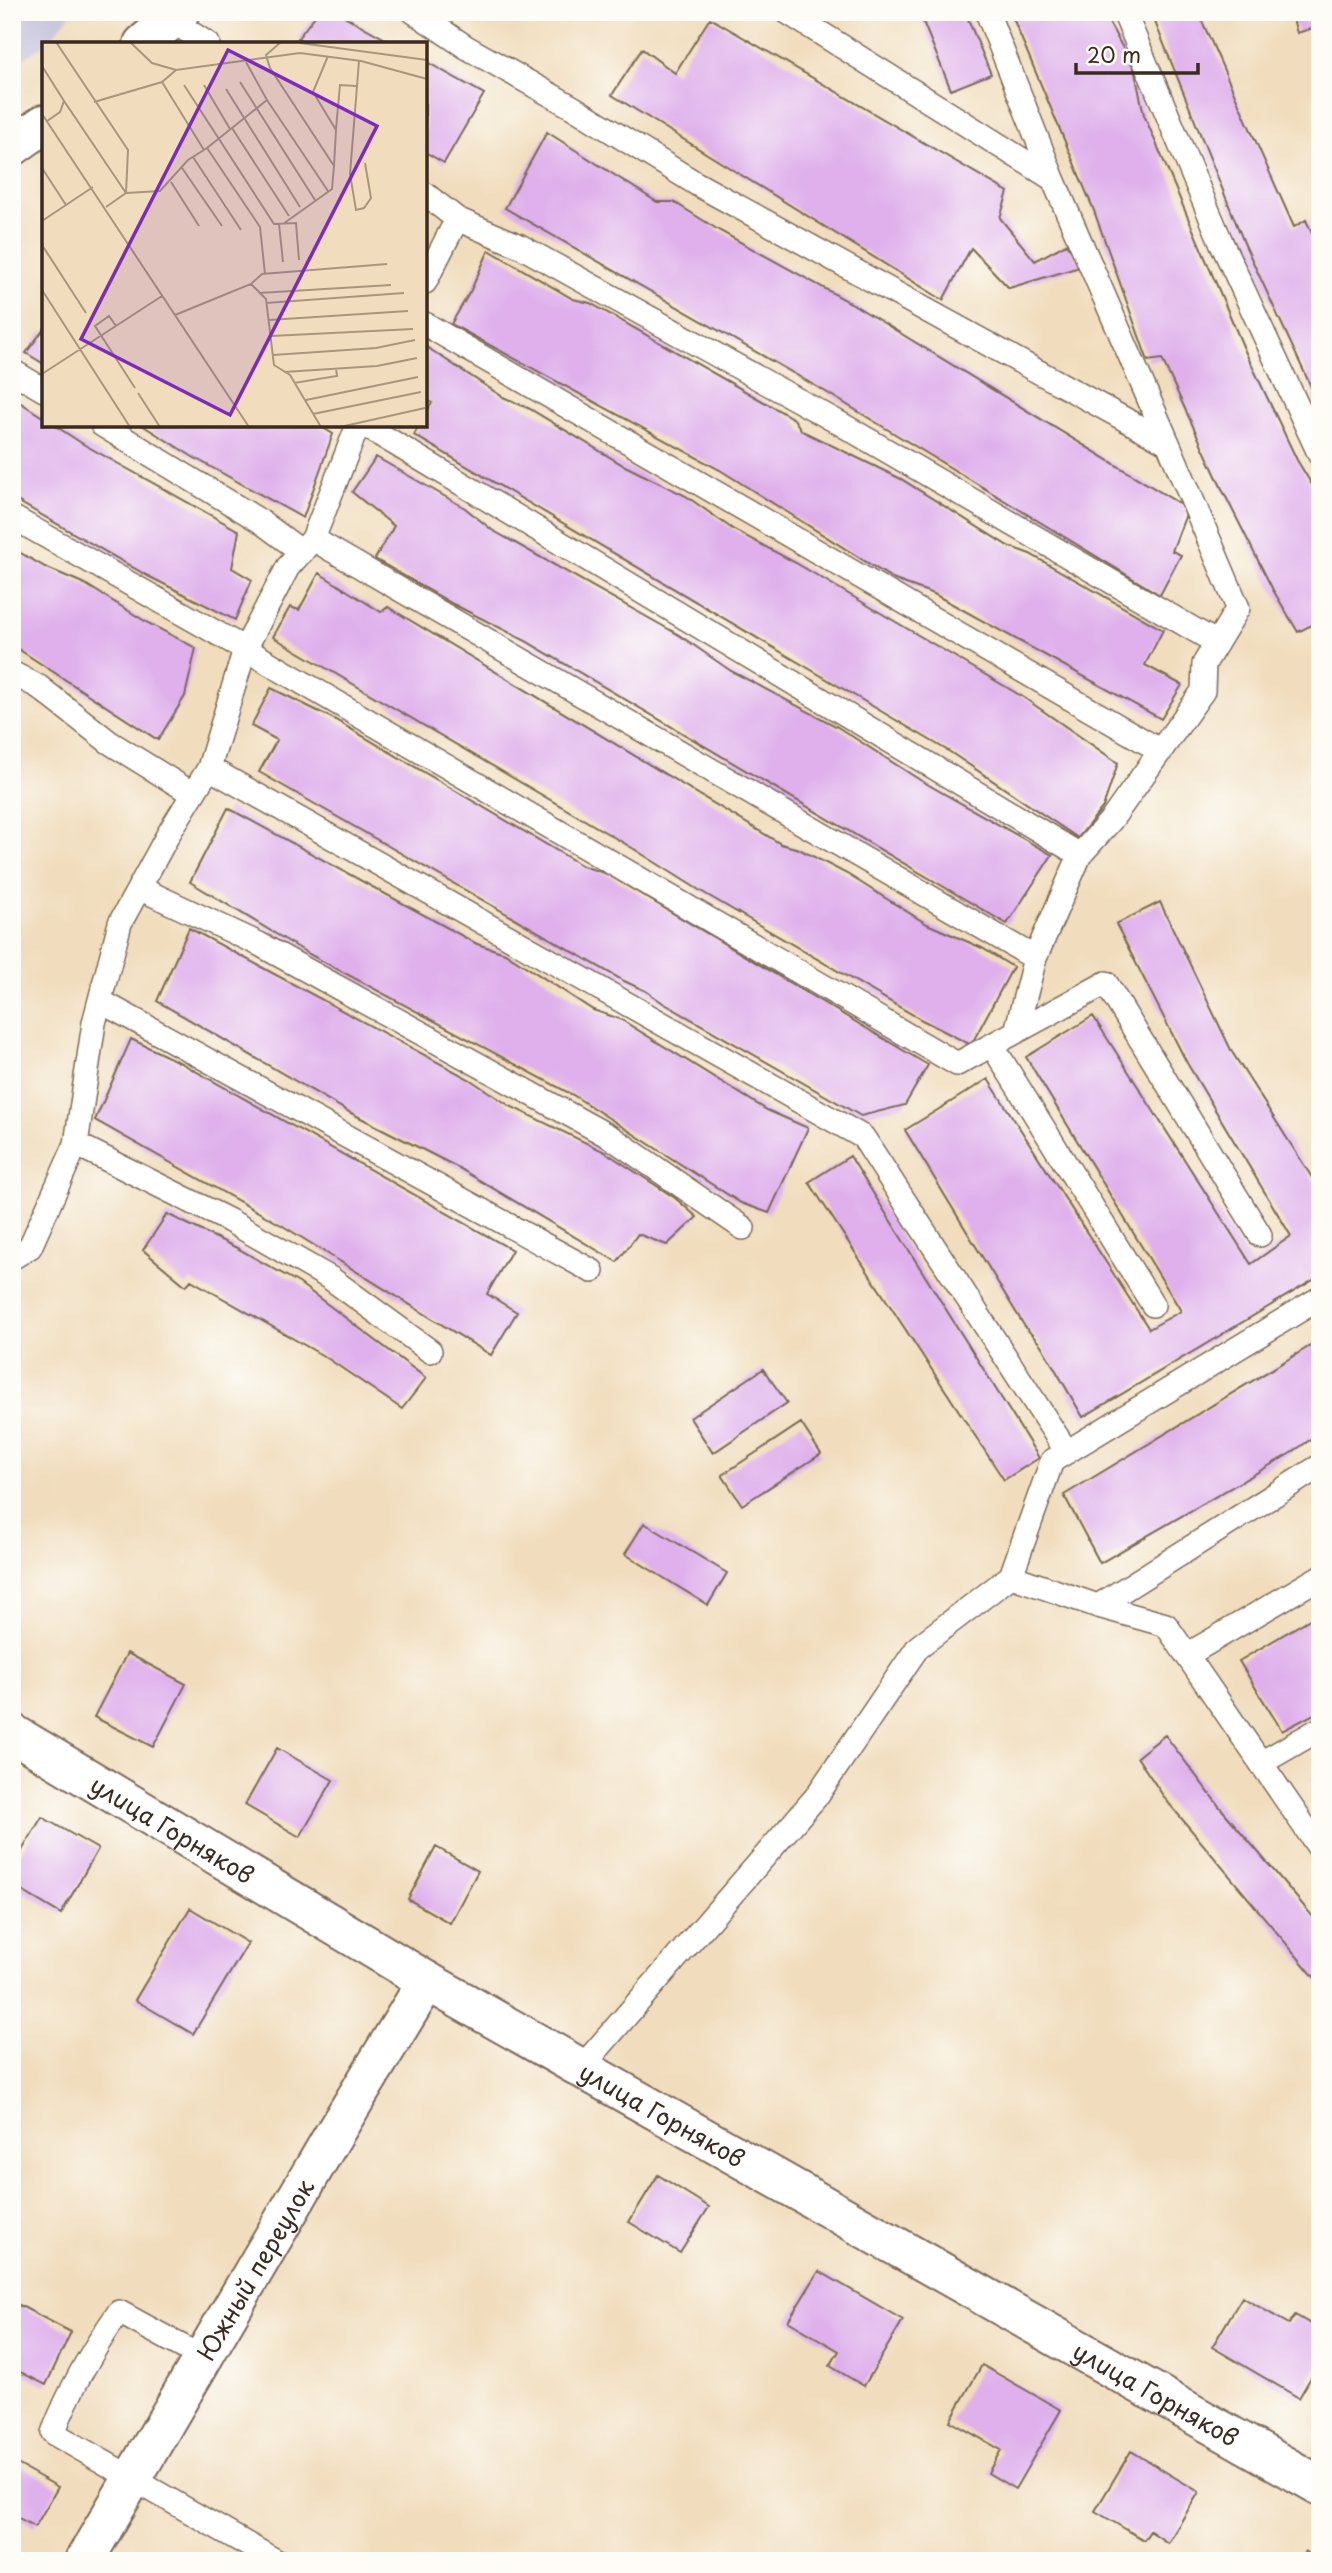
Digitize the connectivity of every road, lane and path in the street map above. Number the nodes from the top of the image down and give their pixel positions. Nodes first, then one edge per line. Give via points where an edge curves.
1 (414, 12) edge
2 (787, 12) edge
3 (986, 12) edge
4 (1124, 12) edge
5 (165, 26) edge
6 (203, 42) edge
7 (42, 125) edge
8 (12, 147) edge
9 (1053, 179) junction
10 (427, 196) edge
11 (457, 219) junction
12 (427, 278) edge
13 (427, 325) edge
14 (12, 371) edge
15 (42, 389) edge
16 (105, 427) edge
17 (357, 427) edge
18 (367, 427) edge
19 (1168, 443) junction
20 (1320, 455) edge
21 (12, 517) edge
22 (307, 546) junction
23 (1217, 643) junction
24 (246, 649) junction
25 (12, 673) edge
26 (1161, 751) junction
27 (209, 768) junction
28 (193, 794) junction
29 (1080, 855) junction
30 (139, 888) junction
31 (1035, 958) junction
32 (100, 1001) junction
33 (1016, 1032) junction
34 (992, 1045) junction
35 (76, 1144) junction
36 (743, 1228) dead end
37 (1260, 1235) dead end
38 (12, 1258) edge
39 (592, 1271) dead end
40 (1320, 1298) edge
41 (1153, 1305) dead end
42 (430, 1351) dead end
43 (1067, 1452) junction
44 (1320, 1466) edge
45 (1011, 1576) junction
46 (1320, 1577) edge
47 (1097, 1606) junction
48 (1187, 1655) junction
49 (1320, 1729) edge
50 (12, 1733) edge
51 (1261, 1763) junction
52 (1320, 1850) edge
53 (427, 1981) junction
54 (581, 2068) junction
55 (203, 2358) junction
56 (132, 2479) junction
57 (1320, 2486) edge
58 (84, 2561) edge
59 (276, 2561) edge

1 - 19 lane via 697,184
2 - 9 lane
3 - 9 lane
4 - 20 lane via 1222,244
5 - 6 lane
7 - 8 street
9 - 19 lane
10 - 11 lane
11 - 12 lane
11 - 23 lane via 520,246 830,418
13 - 26 lane
14 - 15 lane
16 - 22 lane
17 - 22 lane
18 - 29 lane
19 - 23 lane via 1238,608
21 - 24 lane
22 - 24 lane via 288,567
22 - 31 lane
23 - 26 lane via 1204,664 1203,691
24 - 27 lane
24 - 34 lane via 957,1064
25 - 28 lane
26 - 29 lane
27 - 28 lane
27 - 43 lane via 863,1137
28 - 30 lane
29 - 31 lane
30 - 32 lane via 120,923
30 - 36 lane via 259,944 612,1138
31 - 33 lane
32 - 35 lane
32 - 39 lane
33 - 34 lane
33 - 37 lane via 1106,983
34 - 41 lane
35 - 38 lane via 30,1247
35 - 42 lane via 230,1221 330,1278
40 - 43 lane
43 - 45 lane via 1052,1461
44 - 47 lane
45 - 47 lane
45 - 54 lane via 918,1647 816,1797
46 - 48 lane
47 - 48 lane via 1166,1625
48 - 51 lane
49 - 51 lane
50 - 53 street, улица Горняков
51 - 52 lane
53 - 54 street, улица Горняков
53 - 55 street, Южный переулок
54 - 57 street, улица Горняков
55 - 56 street, Южный переулок
55 - 56 lane via 120,2312 97,2342 53,2432
56 - 58 street, Южный переулок
56 - 59 lane

